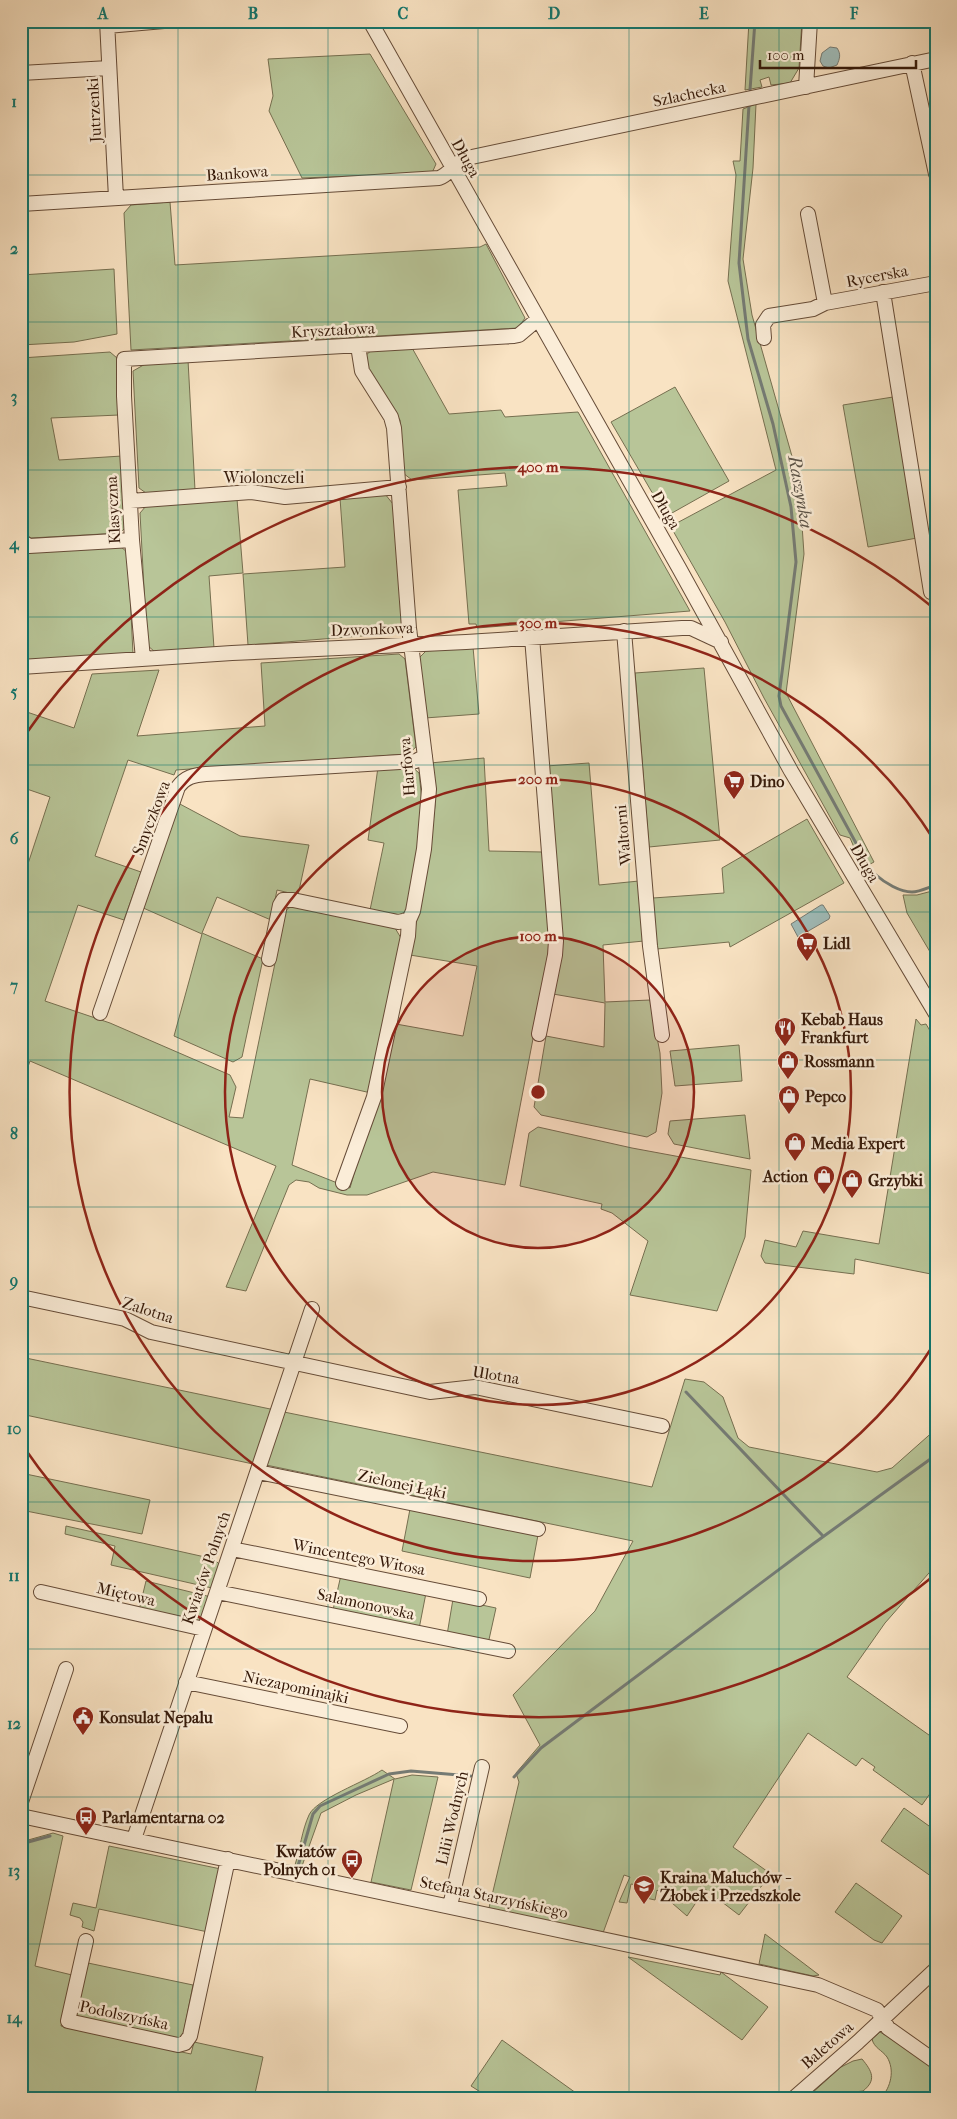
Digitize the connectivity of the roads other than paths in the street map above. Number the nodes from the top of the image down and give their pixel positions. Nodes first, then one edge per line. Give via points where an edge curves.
1 (164, 21) edge
2 (370, 21) edge
3 (810, 21) edge
4 (107, 24) edge
5 (936, 59) edge
6 (912, 64) junction
7 (109, 68) junction
8 (21, 73) edge
9 (806, 87) junction
10 (452, 168) junction
11 (936, 174) edge
12 (116, 198) junction
13 (21, 204) edge
14 (808, 214) dead end
15 (936, 283) edge
16 (883, 292) junction
17 (825, 303) junction
18 (538, 319) junction
19 (764, 338) dead end
20 (358, 346) junction
21 (124, 359) joint
22 (399, 487) junction
23 (130, 501) junction
24 (132, 540) junction
25 (21, 541) edge
26 (931, 592) dead end
27 (624, 631) junction
28 (532, 637) junction
29 (721, 642) junction
30 (411, 644) junction
31 (142, 659) junction
32 (22, 668) edge
33 (425, 756) junction
34 (409, 920) junction
35 (269, 959) dead end
36 (100, 1013) dead end
37 (936, 1014) edge
38 (539, 1034) dead end
39 (662, 1035) dead end
40 (343, 1183) dead end
41 (21, 1297) edge
42 (312, 1309) dead end
43 (294, 1364) junction
44 (662, 1426) dead end
45 (258, 1472) junction
46 (538, 1529) dead end
47 (232, 1548) junction
48 (41, 1592) dead end
49 (217, 1592) junction
50 (479, 1599) dead end
51 (204, 1629) junction
52 (508, 1651) dead end
53 (66, 1669) dead end
54 (186, 1682) junction
55 (400, 1726) dead end
56 (482, 1767) dead end
57 (21, 1802) edge
58 (21, 1816) edge
59 (134, 1839) junction
60 (228, 1859) junction
61 (450, 1906) junction
62 (86, 1941) dead end
63 (936, 1969) edge
64 (882, 2018) junction
65 (936, 2062) edge
66 (794, 2098) edge

1 - 4 street
2 - 10 street, Długa
3 - 9 street
4 - 7 street, Jutrzenki
5 - 6 street, Szlachecka
6 - 9 street, Szlachecka
6 - 11 street
7 - 8 street
7 - 12 street, Jutrzenki
9 - 10 street, Szlachecka via 473,157 459,161
10 - 12 street, Bankowa via 439,178
10 - 18 street, Długa
12 - 13 street, Bankowa
14 - 17 street
15 - 16 street, Rycerska
16 - 17 street, Rycerska
16 - 26 street
17 - 19 street, Rycerska via 812,309 769,316 763,325
18 - 20 street, Kryształowa via 514,336
18 - 29 street, Długa
20 - 21 street, Kryształowa
20 - 22 street, Harfowa via 365,378 393,421
21 - 23 street, Klasyczna
22 - 23 street, Wiolonczeli via 285,496 251,492
22 - 30 street, Harfowa
23 - 24 street, Klasyczna
24 - 25 street via 29,546
24 - 31 street, Klasyczna
27 - 28 street, Dzwonkowa
27 - 29 street, Dzwonkowa via 691,628
27 - 39 street, Waltorni via 650,946
28 - 30 street, Dzwonkowa
28 - 38 street via 556,940
29 - 37 street, Długa via 791,771
30 - 31 street, Dzwonkowa
30 - 33 street, Harfowa
31 - 32 street, Dzwonkowa
33 - 34 street, Harfowa via 428,820
33 - 36 street, Smyczkowa via 416,761 206,774 184,780 178,787
34 - 35 street via 398,922 283,900
34 - 40 street, Harfowa via 374,1097
41 - 43 street, Zalotna via 125,1319 151,1332
42 - 43 street, Kwiatów Polnych
43 - 44 street, Ulotna via 430,1392 475,1387
43 - 45 street, Kwiatów Polnych
45 - 46 street, Zielonej Łąki
45 - 47 street, Kwiatów Polnych
47 - 49 street, Kwiatów Polnych
47 - 50 street, Wincentego Witosa
48 - 51 street, Miętowa
49 - 51 street, Kwiatów Polnych
49 - 52 street, Salamonowska
51 - 54 street, Kwiatów Polnych
53 - 57 street
54 - 55 street, Niezapominajki
54 - 59 street, Kwiatów Polnych
56 - 61 street, Lilii Wodnych
58 - 59 street, Stefana Starzyńskiego
59 - 60 street, Stefana Starzyńskiego
60 - 61 street, Stefana Starzyńskiego
60 - 62 street, Podolszyńska via 190,2036 185,2043 178,2045 68,2021
61 - 64 street, Stefana Starzyńskiego via 818,1985 870,2006
63 - 64 street, Baletowa
64 - 65 street, Stefana Starzyńskiego via 888,2028
64 - 66 street, Baletowa

